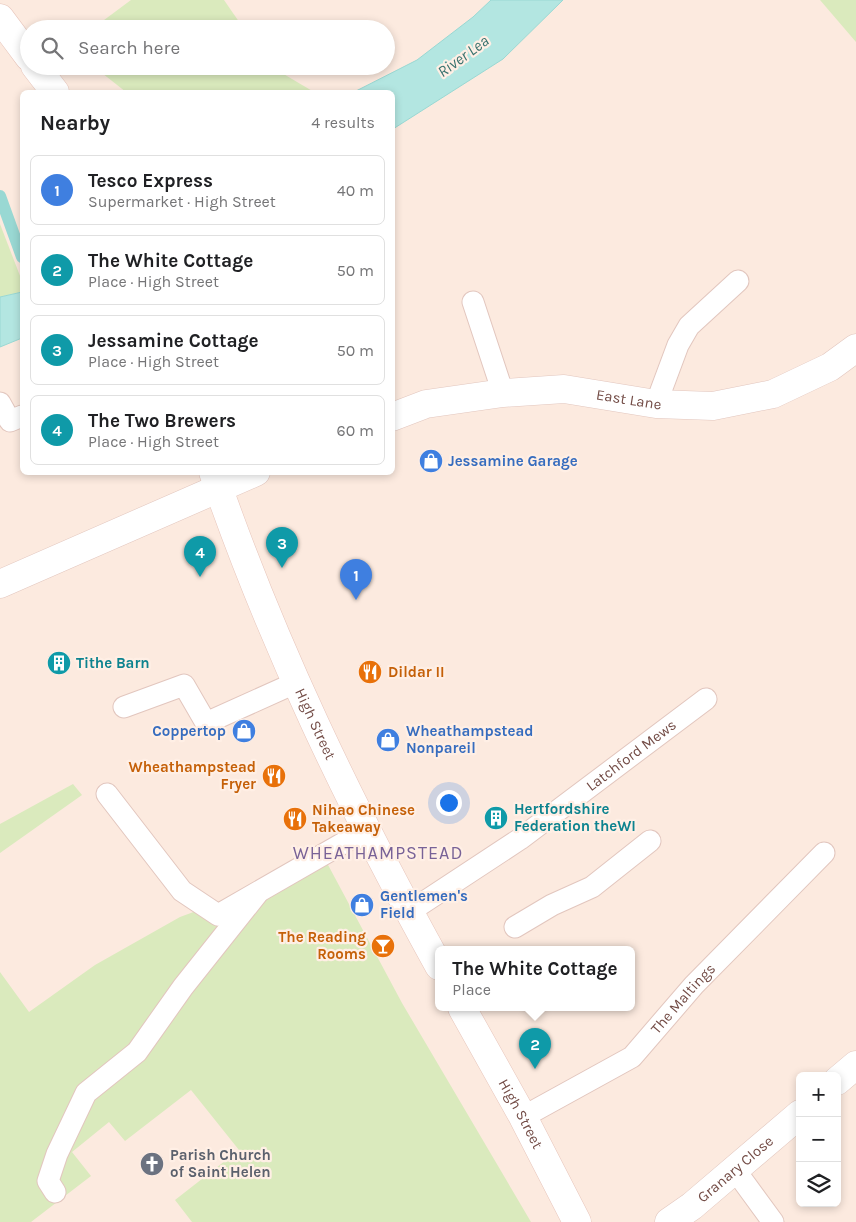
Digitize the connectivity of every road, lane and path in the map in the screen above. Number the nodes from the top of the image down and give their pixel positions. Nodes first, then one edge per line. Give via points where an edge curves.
1 (42, 75) edge
2 (53, 90) edge
3 (738, 281) dead end
4 (473, 302) dead end
5 (856, 348) edge
6 (503, 393) junction
7 (0, 403) edge
8 (656, 404) junction
9 (395, 416) edge
10 (20, 417) edge
11 (243, 475) edge
12 (216, 481) edge
13 (0, 584) edge
14 (295, 683) junction
15 (706, 699) dead end
16 (124, 707) dead end
17 (107, 794) dead end
18 (366, 830) junction
19 (650, 841) dead end
20 (824, 853) dead end
21 (257, 894) junction
22 (409, 912) junction
23 (515, 926) dead end
24 (435, 959) edge
25 (464, 1011) edge
26 (856, 1065) edge
27 (841, 1078) edge
28 (797, 1117) edge
29 (523, 1118) junction
30 (735, 1170) junction
31 (55, 1192) dead end
32 (577, 1222) edge
33 (669, 1222) edge
34 (773, 1222) edge

1 - 2 street
3 - 8 lane via 689,326 678,345
4 - 6 lane
5 - 8 street, East Lane via 830,367 773,394 713,406
6 - 8 street, East Lane via 564,389
6 - 9 street, East Lane via 426,404
7 - 10 lane via 10,421
11 - 12 street
12 - 13 street
12 - 14 street, High Street
14 - 16 lane via 206,724 184,685
14 - 18 street, High Street
15 - 22 lane, Latchford Mews via 520,840
17 - 21 lane via 182,891 218,915
18 - 21 lane
18 - 22 street, High Street
19 - 23 lane via 592,887
20 - 29 lane, The Maltings via 694,985 632,1057
21 - 31 lane via 183,987 137,1052 86,1093 57,1154 48,1182
22 - 24 street, High Street
25 - 29 street, High Street
26 - 27 street
28 - 30 street, Granary Close
29 - 32 street, High Street
30 - 33 street, Granary Close
30 - 34 lane

